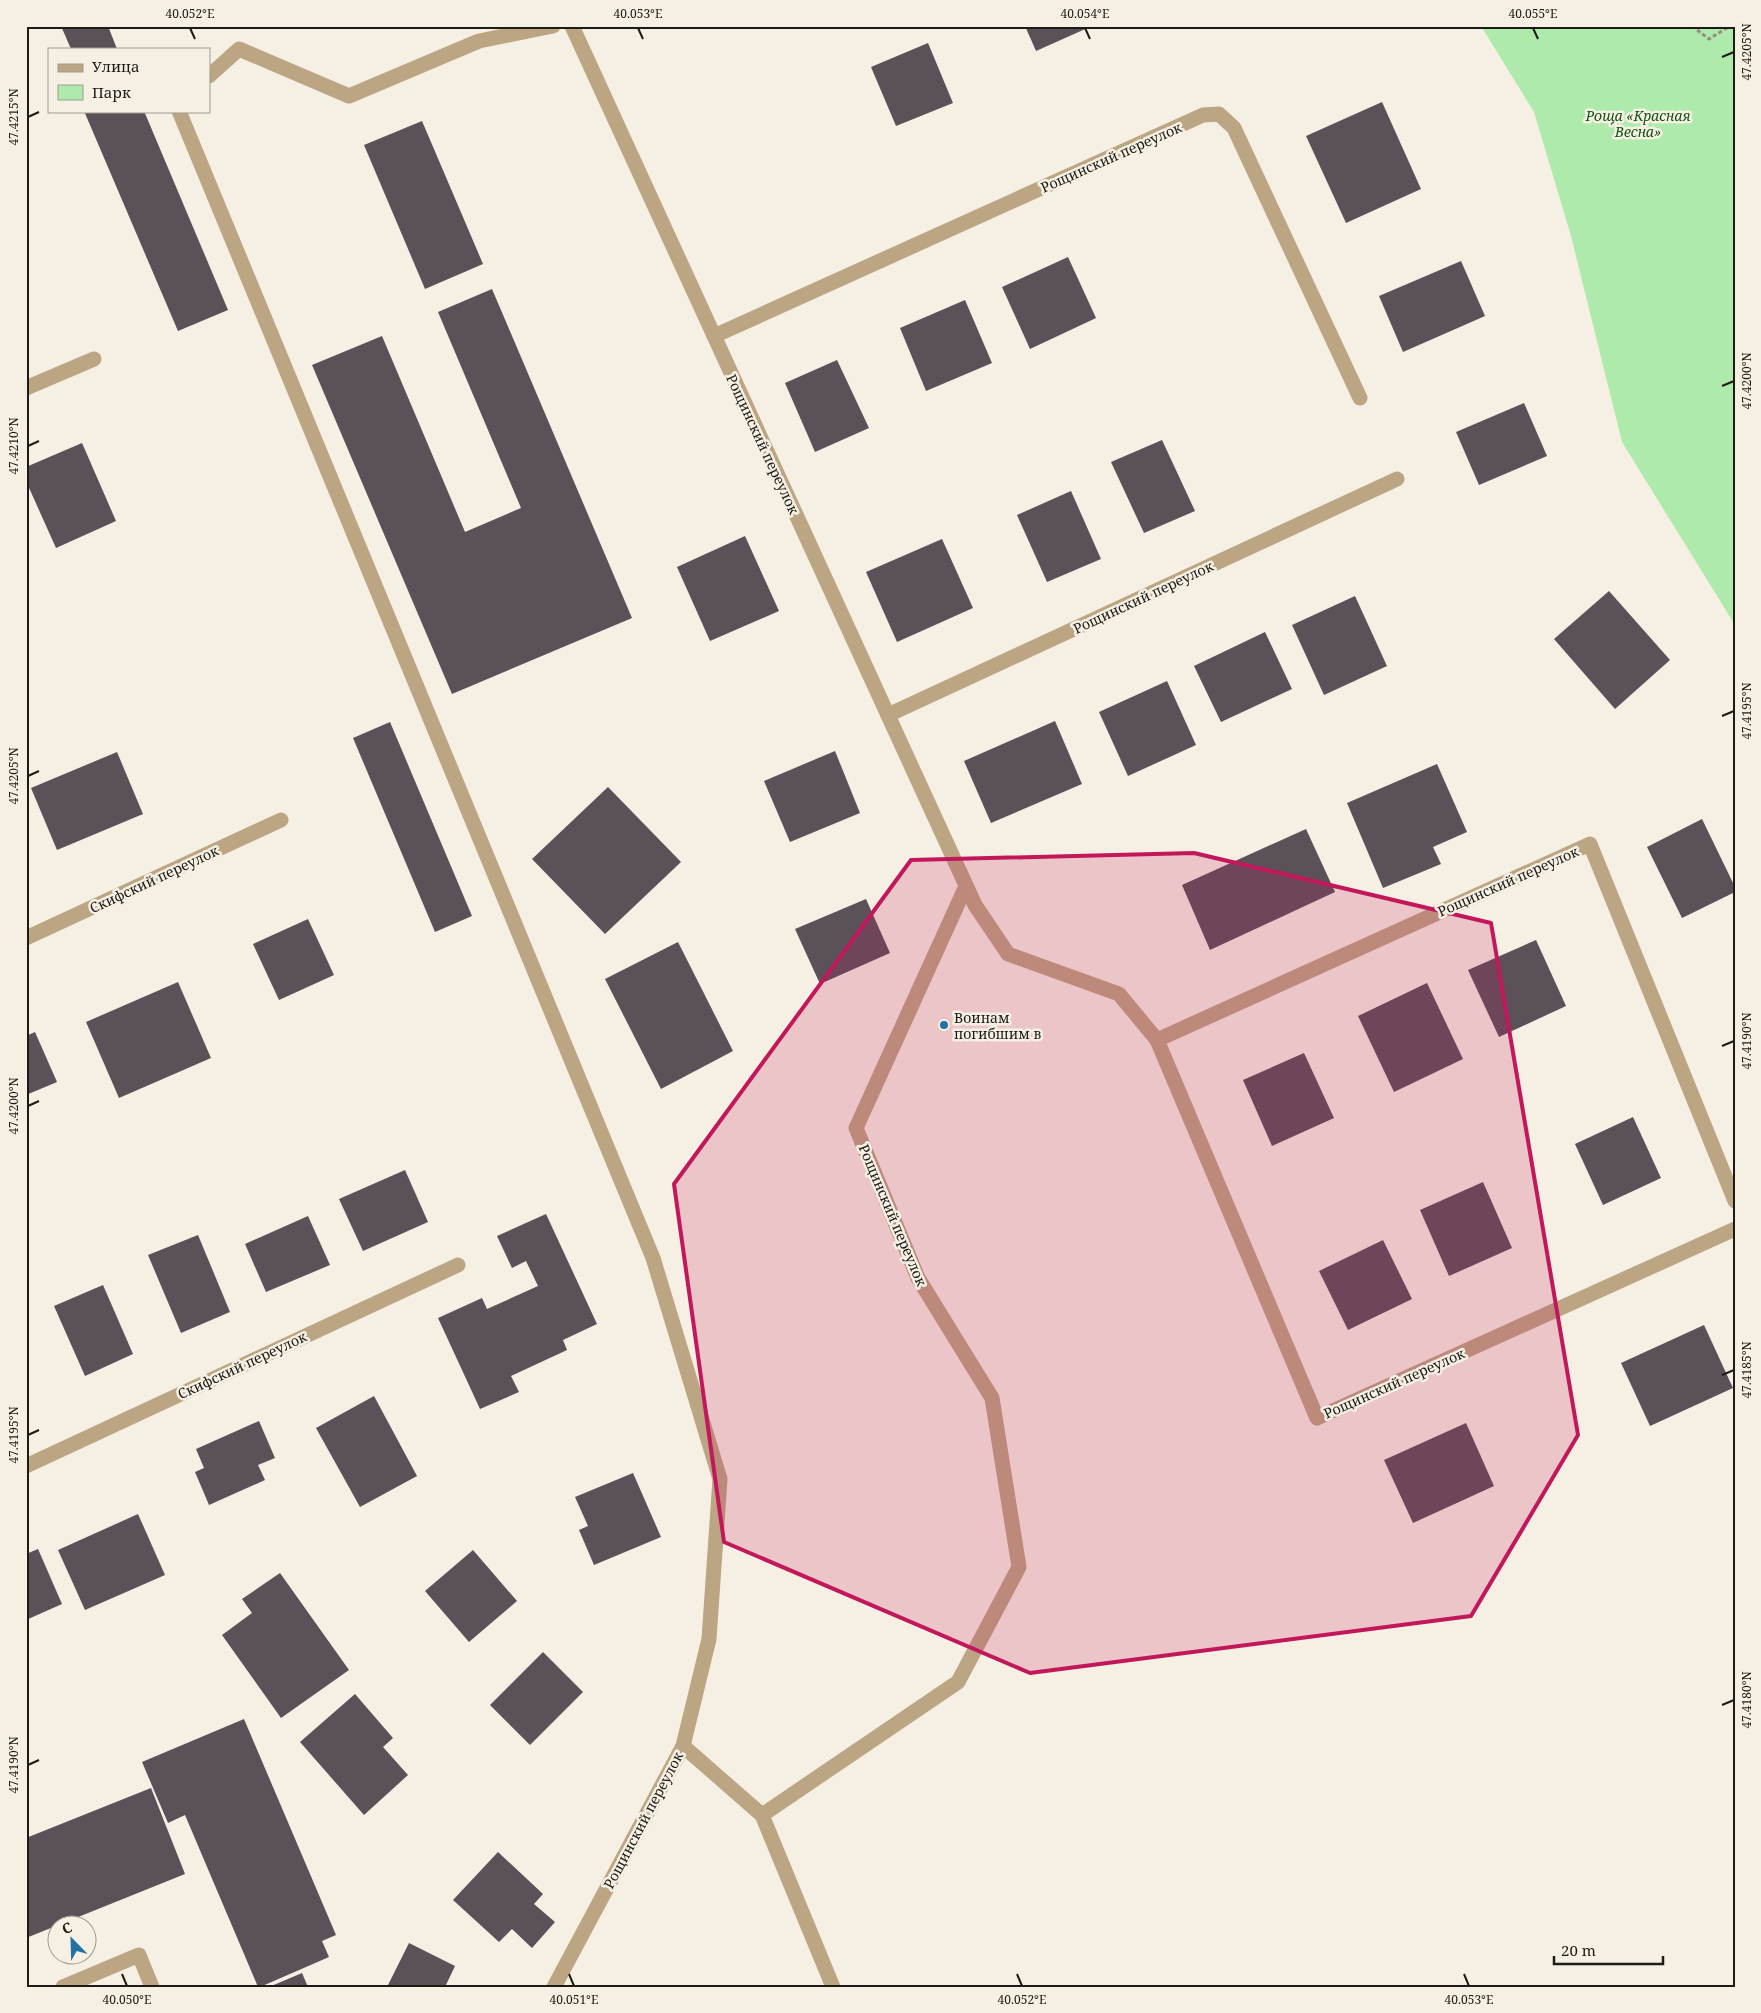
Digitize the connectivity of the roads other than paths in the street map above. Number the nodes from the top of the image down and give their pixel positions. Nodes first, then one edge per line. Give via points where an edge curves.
1 (553, 26) edge
2 (572, 26) edge
3 (210, 75) edge
4 (179, 112) edge
5 (714, 336) junction
6 (94, 359) dead end
7 (26, 388) edge
8 (1360, 398) dead end
9 (1398, 479) dead end
10 (888, 715) junction
11 (281, 820) dead end
12 (966, 886) junction
13 (26, 938) edge
14 (1157, 1040) junction
15 (1735, 1201) edge
16 (1735, 1229) edge
17 (458, 1265) dead end
18 (26, 1466) edge
19 (683, 1746) junction
20 (762, 1815) junction
21 (63, 1987) edge
22 (152, 1987) edge
23 (554, 1987) edge
24 (833, 1987) edge

1 - 3 street via 479,41 349,96 239,49
2 - 5 street, Рощинский переулок
4 - 19 street via 653,1258 720,1479 709,1639
5 - 8 street, Рощинский переулок via 1203,115 1219,114 1234,128
5 - 10 street, Рощинский переулок
6 - 7 street
9 - 10 street, Рощинский переулок
10 - 12 street, Рощинский переулок
11 - 13 street, Скифский переулок
12 - 14 street, Рощинский переулок via 1008,954 1119,994
12 - 20 street, Рощинский переулок via 856,1128 918,1278 992,1398 1019,1567 958,1682
14 - 15 street, Рощинский переулок via 1590,844
14 - 16 street, Рощинский переулок via 1318,1418
17 - 18 street, Скифский переулок
19 - 20 street, Рощинский переулок
19 - 23 street, Рощинский переулок
20 - 24 street
21 - 22 street via 139,1955

